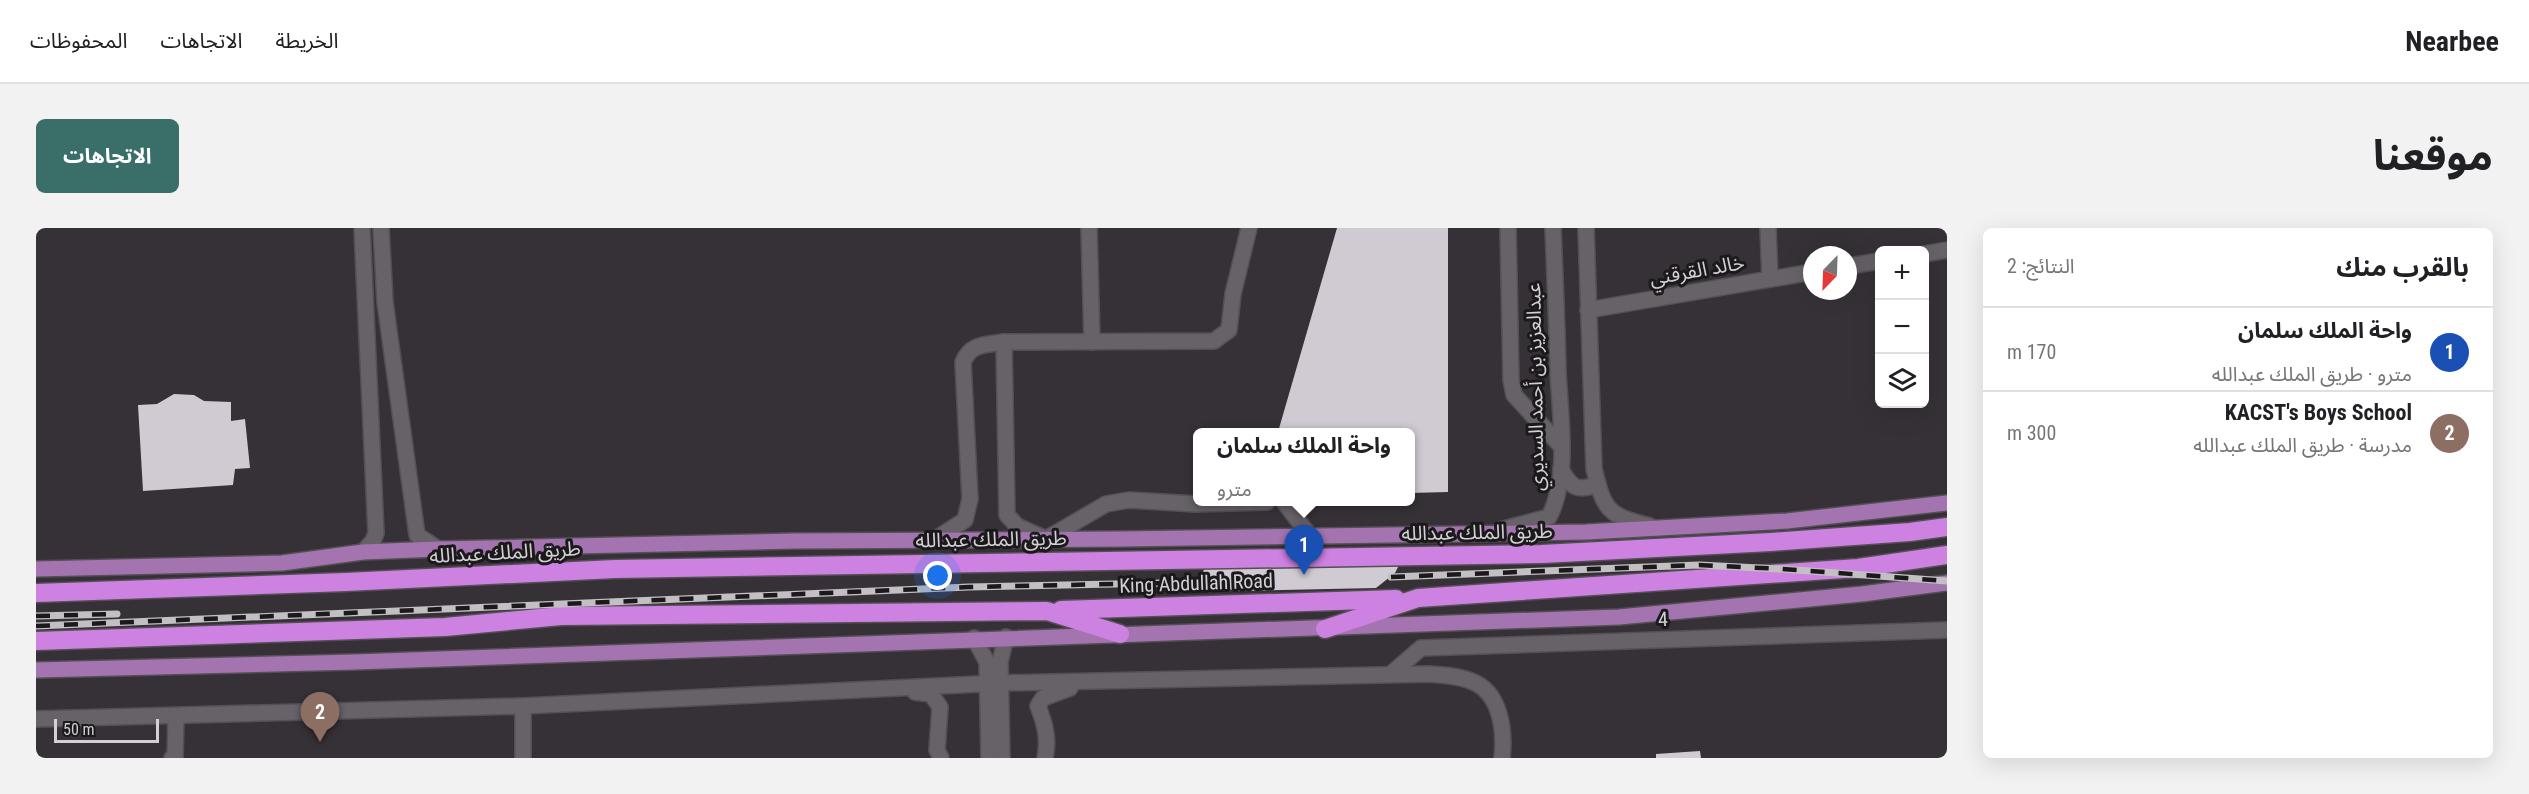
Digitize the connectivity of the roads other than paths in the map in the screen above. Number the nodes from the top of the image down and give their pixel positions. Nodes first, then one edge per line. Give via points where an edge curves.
1 (362, 228) edge
2 (381, 228) edge
3 (1089, 228) edge
4 (1249, 228) edge
5 (1508, 228) edge
6 (1553, 228) edge
7 (1586, 228) edge
8 (1768, 228) edge
9 (1947, 250) edge
10 (1929, 253) edge
11 (1875, 262) edge
12 (1857, 265) edge
13 (1803, 274) edge
14 (1770, 279) junction
15 (1588, 310) junction
16 (1004, 342) junction
17 (1092, 342) junction
18 (1561, 446) junction
19 (1561, 469) junction
20 (1598, 484) junction
21 (1947, 502) edge
22 (1193, 504) edge
23 (1288, 506) edge
24 (1947, 527) edge
25 (1659, 528) junction
26 (1489, 533) junction
27 (1310, 536) junction
28 (1046, 539) junction
29 (934, 540) junction
30 (438, 549) junction
31 (363, 552) junction
32 (1947, 555) edge
33 (36, 569) edge
34 (1947, 583) edge
35 (36, 593) edge
36 (1418, 598) junction
37 (1047, 611) junction
38 (1325, 629) junction
39 (1947, 630) edge
40 (1120, 634) junction
41 (1006, 637) junction
42 (974, 638) junction
43 (36, 641) edge
44 (36, 670) edge
45 (1391, 674) junction
46 (1094, 681) junction
47 (993, 684) junction
48 (885, 689) junction
49 (523, 706) junction
50 (176, 716) junction
51 (36, 719) edge
52 (172, 758) edge
53 (523, 758) edge
54 (940, 758) edge
55 (989, 758) edge
56 (1002, 758) edge
57 (1045, 758) edge
58 (1502, 758) edge

1 - 31 street via 376,533
2 - 30 street via 385,303 417,535
3 - 17 street
4 - 17 street via 1233,294 1229,330 1214,341
5 - 18 street via 1514,394
6 - 18 street, عبدالعزيز بن أحمد السديري
7 - 15 street
8 - 14 street
9 - 10 street
11 - 12 street
13 - 14 street, خالد القرقني
14 - 15 street, خالد القرقني
15 - 20 street via 1594,469
16 - 17 street
16 - 28 street via 1007,515 1017,526
16 - 29 street via 975,346 963,362 970,499 965,520
18 - 19 street, عبدالعزيز بن أحمد السديري
19 - 20 street via 1575,487 1584,489
19 - 26 street, عبدالعزيز بن أحمد السديري via 1557,502 1549,517
20 - 25 street via 1602,500 1614,514
21 - 25 main road via 1787,521
22 - 28 street via 1129,500 1106,504
23 - 27 street
24 - 35 highway, طريق الملك عبدالله via 1771,542 1542,554 615,569
25 - 26 main road
26 - 27 main road
27 - 28 main road
28 - 29 main road
29 - 30 main road
30 - 31 main road
31 - 33 main road via 282,563
32 - 36 highway via 1858,568
34 - 38 main road via 1619,617
36 - 37 highway, King Abdullah Road
36 - 38 highway
37 - 40 highway
37 - 43 highway via 561,616 445,627
38 - 40 main road
39 - 45 street, 4 via 1421,648
40 - 41 main road
41 - 42 main road
41 - 47 street
42 - 44 main road
42 - 47 street
45 - 46 street
45 - 58 street via 1453,676 1474,681 1490,694 1502,722
46 - 47 street
46 - 57 street via 1043,698 1038,706 1045,723
47 - 48 street
47 - 55 street
47 - 56 street
48 - 49 street
48 - 54 street via 931,694 940,707
49 - 50 street
49 - 53 street
50 - 51 street
50 - 52 street

